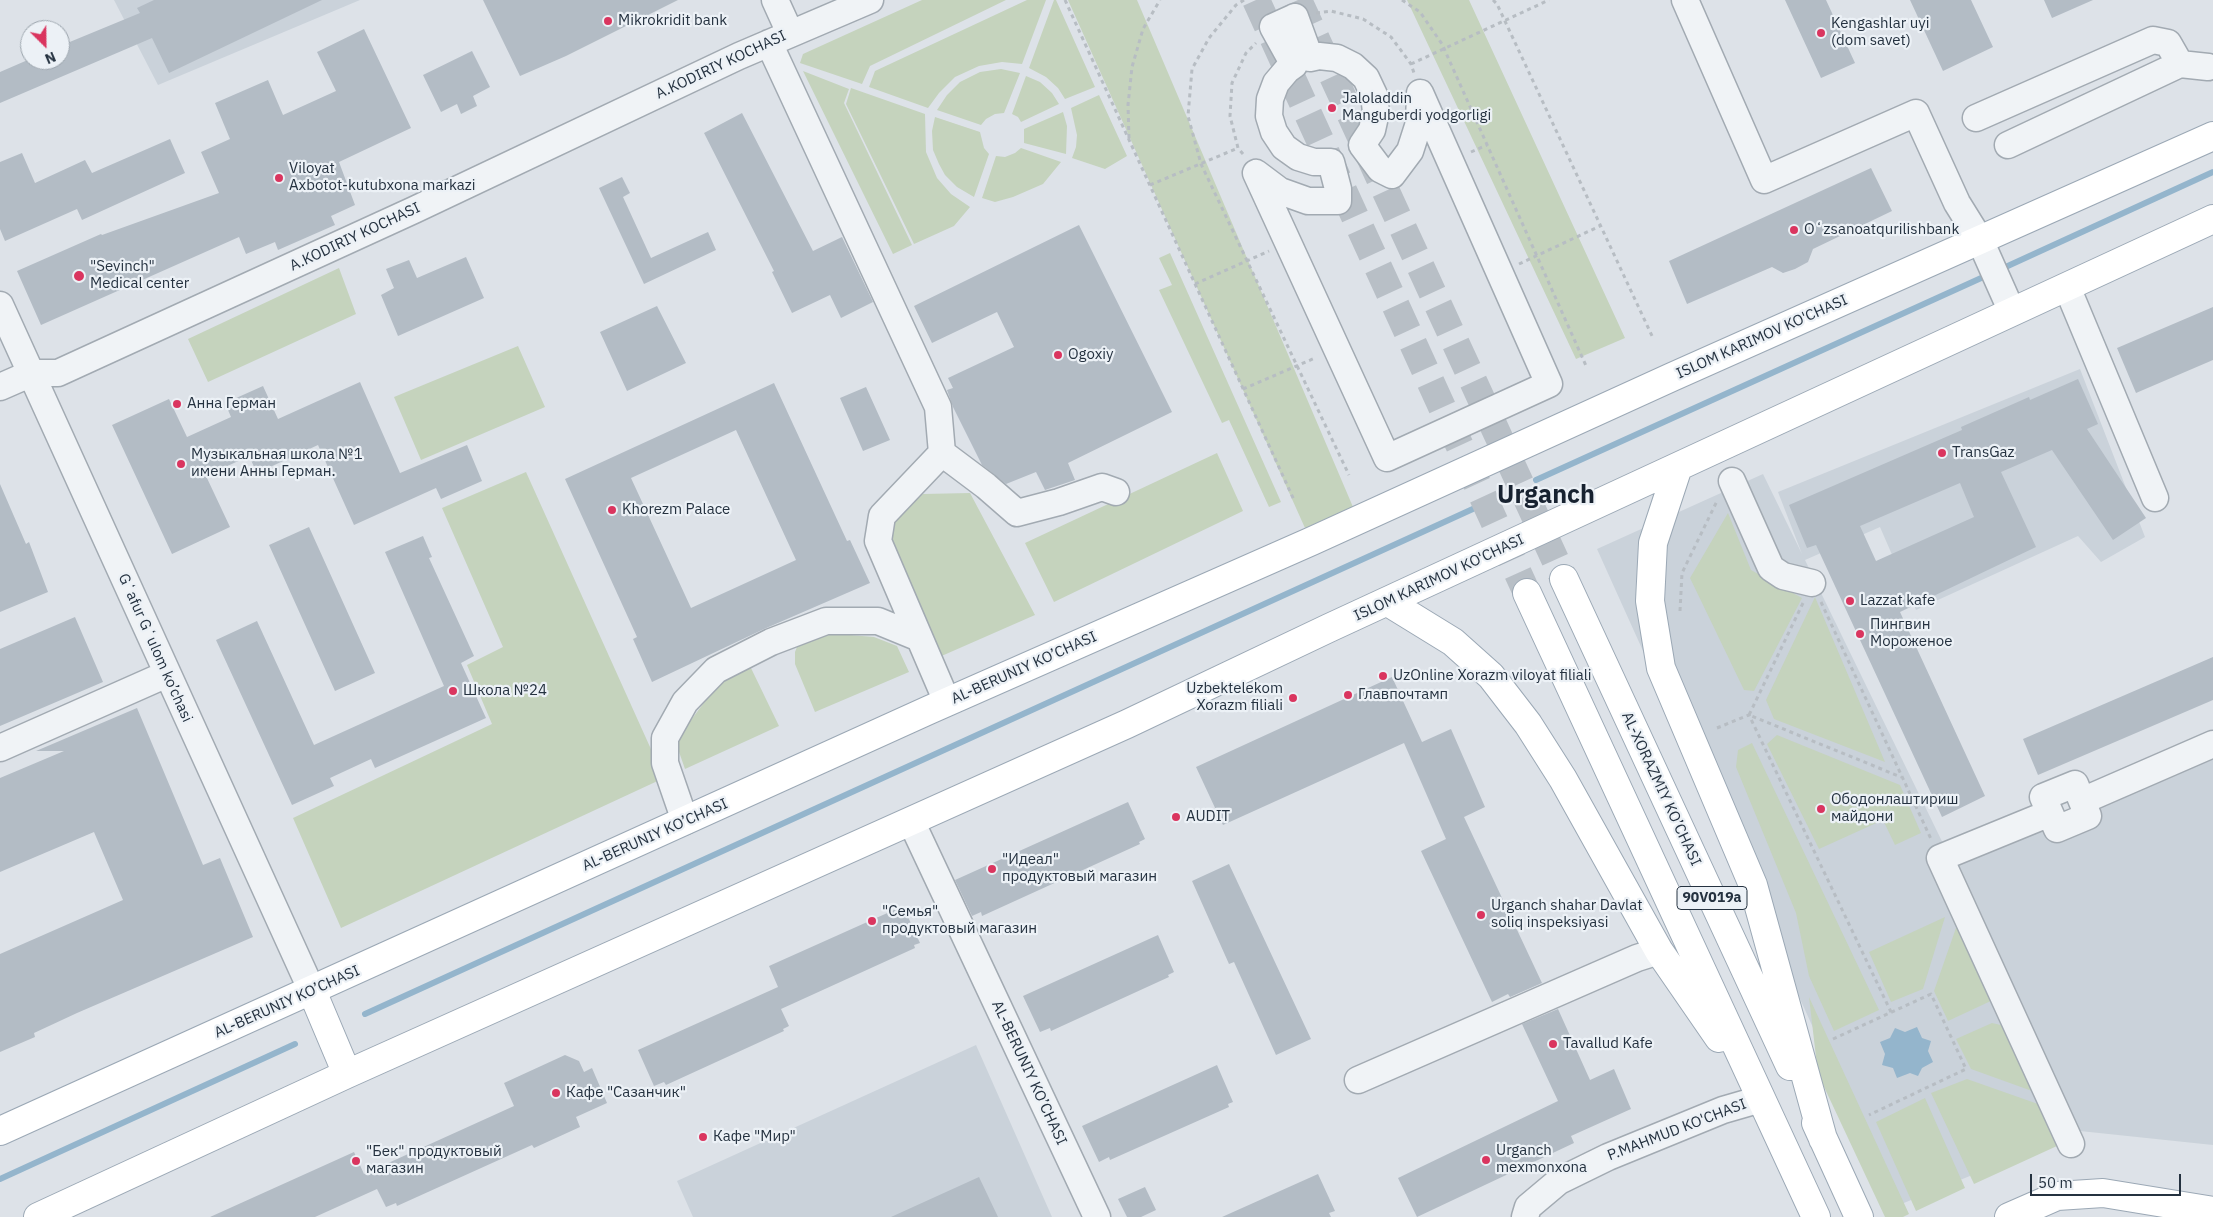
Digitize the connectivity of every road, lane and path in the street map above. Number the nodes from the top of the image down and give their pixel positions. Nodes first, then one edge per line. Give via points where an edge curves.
1 (775, 0) edge
2 (870, 0) edge
3 (1065, 0) edge
4 (1160, 0) edge
5 (1244, 0) edge
6 (1402, 0) edge
7 (1493, 0) edge
8 (1549, 0) edge
9 (1685, 0) edge
10 (1504, 21) junction
11 (1284, 22) junction
12 (780, 38) junction
13 (1444, 49) junction
14 (1411, 64) junction
15 (2180, 64) junction
16 (2208, 67) dead end
17 (1420, 92) junction
18 (1976, 118) dead end
19 (2213, 136) edge
20 (1129, 139) junction
21 (2008, 145) dead end
22 (1238, 148) junction
23 (1201, 164) junction
24 (1256, 173) junction
25 (1150, 186) junction
26 (2213, 219) edge
27 (1600, 226) junction
28 (1980, 240) junction
29 (1288, 242) junction
30 (1537, 256) junction
31 (1247, 261) junction
32 (1500, 273) junction
33 (1194, 284) dead end
34 (2066, 287) junction
35 (2007, 301) junction
36 (0, 304) edge
37 (1653, 338) dead end
38 (1336, 348) junction
39 (1297, 366) junction
40 (1587, 368) dead end
41 (32, 373) junction
42 (0, 388) edge
43 (1243, 389) junction
44 (942, 453) junction
45 (1678, 467) junction
46 (1349, 475) dead end
47 (1726, 488) joint
48 (1116, 492) dead end
49 (2156, 498) dead end
50 (1294, 500) dead end
51 (1312, 541) joint
52 (1564, 579) tunnel mouth
53 (1812, 583) junction
54 (1527, 594) tunnel mouth
55 (1388, 602) junction
56 (1680, 611) dead end
57 (917, 637) junction
58 (167, 674) junction
59 (947, 702) junction
60 (1748, 715) junction
61 (1717, 728) dead end
62 (2213, 744) edge
63 (0, 748) edge
64 (1901, 777) junction
65 (685, 821) junction
66 (911, 821) junction
67 (1940, 858) junction
68 (1659, 951) junction
69 (312, 991) junction
70 (1891, 1012) junction
71 (1833, 1039) dead end
72 (347, 1074) junction
73 (1358, 1080) dead end
74 (1761, 1099) junction
75 (1868, 1115) dead end
76 (0, 1131) edge
77 (1823, 1139) junction
78 (2071, 1144) dead end
79 (2213, 1211) edge
80 (38, 1217) edge
81 (1097, 1217) edge
82 (1524, 1217) edge
83 (1816, 1217) edge
84 (1860, 1217) edge
85 (2009, 1217) edge

1 - 12 street
2 - 12 street, A.KODIRIY KOCHASI
3 - 20 path
4 - 20 path via 1143,29 1132,67
5 - 23 path via 1209,38 1192,68 1188,116
6 - 13 path via 1420,12
7 - 10 path
8 - 10 path
9 - 28 street via 1764,180 1916,113 1957,202
10 - 13 path
10 - 27 path
11 - 14 path via 1331,11 1364,19 1391,38
11 - 17 street via 1310,58 1337,58 1366,78 1374,94 1376,112 1372,130 1362,145 1380,169 1392,175 1410,151 1419,123
11 - 22 path via 1246,53 1232,84 1230,116
11 - 24 street via 1294,65 1276,83 1270,99 1269,116 1274,132 1298,157 1314,162 1331,162 1338,201 1308,201 1287,194
12 - 41 street, A.KODIRIY KOCHASI via 58,373
12 - 44 street via 938,408
13 - 14 path
13 - 30 path
14 - 17 path
15 - 16 street
15 - 18 street via 2168,43 2153,40
15 - 21 street
17 - 32 street
19 - 28 main road, ISLOM KARIMOV KO'CHASI
20 - 25 path
22 - 23 path
22 - 24 path
23 - 25 path
23 - 31 path
24 - 29 street
25 - 43 path
26 - 34 main road, ISLOM KARIMOV KO'CHASI
27 - 30 path
27 - 37 path
28 - 35 street
28 - 51 main road, ISLOM KARIMOV KO'CHASI
29 - 31 path
29 - 38 street
30 - 32 path
30 - 40 path
31 - 33 path
31 - 39 path
32 - 38 street via 1550,384 1387,458
34 - 35 main road, ISLOM KARIMOV KO'CHASI
34 - 49 street
35 - 45 main road, ISLOM KARIMOV KO'CHASI
36 - 41 street, Gʻafur Gʻulom ko’chasi
38 - 39 path
39 - 43 path
39 - 46 path
41 - 42 street, A.KODIRIY KOCHASI
41 - 58 street, Gʻafur Gʻulom ko’chasi
43 - 50 path
44 - 48 street via 1017,513 1102,487
44 - 57 street via 882,516 878,541
45 - 55 main road, ISLOM KARIMOV KO'CHASI
45 - 77 main road via 1653,543 1650,601 1661,668 1753,885
47 - 53 street via 1771,568 1783,576
47 - 56 path via 1682,573
51 - 59 main road, AL-BERUNIY KO’CHASI
52 - 77 main road, AL-XORAZMIY KO’CHASI / 90V019a
53 - 60 path
53 - 64 path
54 - 74 main road, 90V019a
55 - 66 main road, ISLOM KARIMOV KO'CHASI
55 - 68 main road via 1453,642 1490,676 1528,724 1563,779
57 - 59 street
57 - 65 street via 878,620 826,621 770,642 716,670 685,702 665,738 665,763
58 - 63 street
58 - 69 street, Gʻafur Gʻulom ko’chasi
59 - 65 main road, AL-BERUNIY KO’CHASI
60 - 61 path
60 - 64 path
60 - 70 path
62 - 67 street via 2082,801 2088,816 2057,829 2050,813
64 - 67 path
65 - 69 main road, AL-BERUNIY KO’CHASI
66 - 72 main road
66 - 81 street, AL-BERUNIY KO’CHASI
67 - 78 street
68 - 73 street
68 - 74 main road
69 - 72 main road
69 - 76 main road, AL-BERUNIY KO’CHASI
70 - 71 path
70 - 75 path via 1931,994 1966,1070
72 - 80 main road
74 - 82 street, P.MAHMUD KO'CHASI via 1723,1110 1608,1157 1559,1181 1528,1207
74 - 83 main road, 90V019a
77 - 84 main road, AL-XORAZMIY KO’CHASI / 90V019a
79 - 85 main road via 2103,1193 2057,1196

